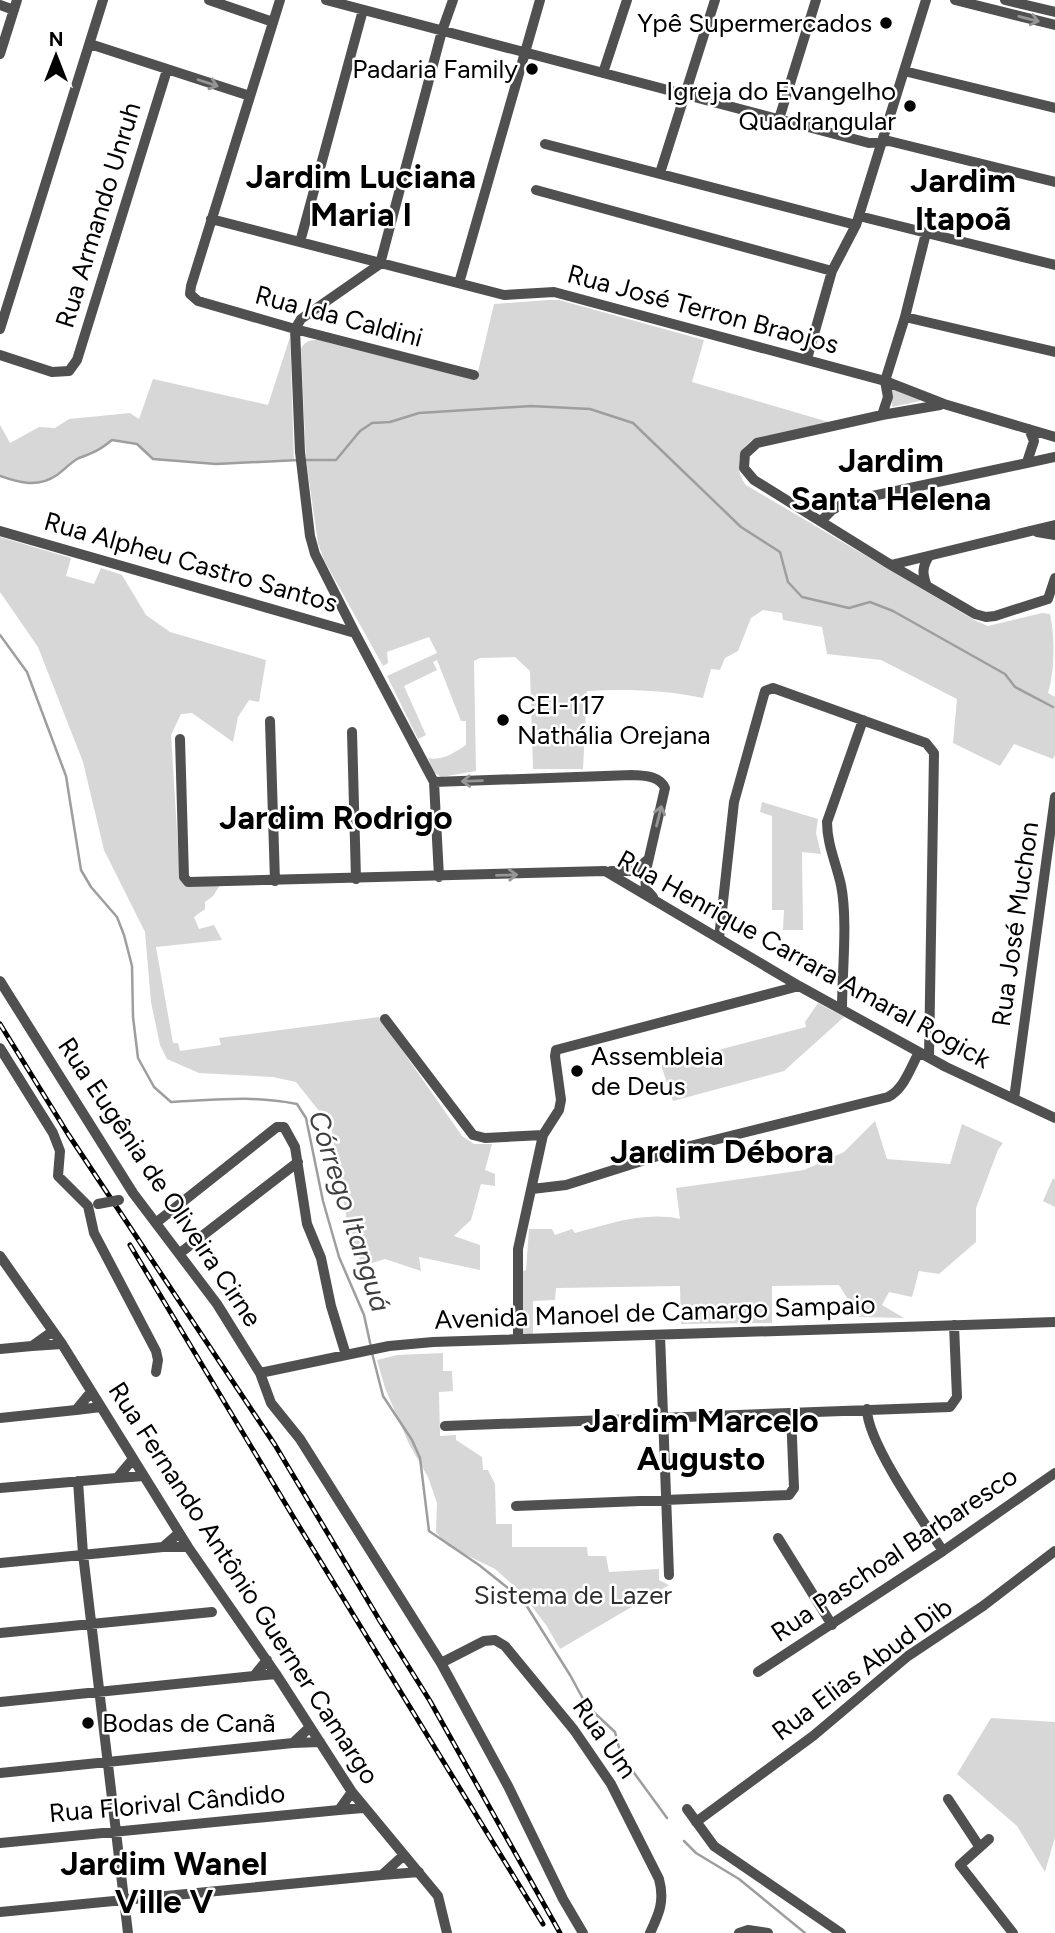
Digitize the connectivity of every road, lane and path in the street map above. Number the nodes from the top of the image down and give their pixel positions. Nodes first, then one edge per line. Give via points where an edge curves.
1 (103, 0) edge
2 (209, 0) edge
3 (280, 0) edge
4 (326, 0) edge
5 (453, 0) edge
6 (540, 0) edge
7 (627, 0) edge
8 (715, 0) edge
9 (816, 0) edge
10 (926, 0) edge
11 (933, 0) edge
12 (955, 0) edge
13 (1006, 0) edge
14 (0, 5) edge
15 (15, 5) edge
16 (363, 10) junction
17 (1055, 12) edge
18 (922, 15) junction
19 (274, 22) junction
20 (1055, 25) edge
21 (442, 31) junction
22 (90, 44) junction
23 (523, 53) junction
24 (0, 54) edge
25 (167, 70) junction
26 (904, 71) junction
27 (603, 73) junction
28 (683, 94) junction
29 (250, 96) junction
30 (1055, 108) edge
31 (779, 119) junction
32 (881, 143) junction
33 (545, 144) dead end
34 (660, 173) junction
35 (1055, 182) edge
36 (536, 190) dead end
37 (211, 219) junction
38 (857, 221) junction
39 (926, 233) junction
40 (300, 242) junction
41 (380, 264) junction
42 (1055, 265) edge
43 (832, 271) junction
44 (460, 283) junction
45 (905, 317) junction
46 (0, 329) edge
47 (295, 330) junction
48 (1055, 352) edge
49 (0, 355) edge
50 (807, 359) junction
51 (474, 375) dead end
52 (885, 381) junction
53 (944, 404) junction
54 (882, 415) junction
55 (1029, 429) junction
56 (1055, 437) edge
57 (1055, 457) edge
58 (1027, 462) junction
59 (821, 521) junction
60 (1055, 525) edge
61 (0, 531) edge
62 (1027, 533) junction
63 (1055, 535) edge
64 (929, 556) junction
65 (891, 565) junction
66 (1055, 578) edge
67 (927, 586) junction
68 (1051, 601) edge
69 (355, 633) junction
70 (863, 720) junction
71 (270, 721) dead end
72 (352, 732) dead end
73 (180, 739) dead end
74 (434, 782) junction
75 (1055, 797) edge
76 (648, 858) junction
77 (605, 872) junction
78 (439, 877) junction
79 (356, 879) junction
80 (275, 881) junction
81 (658, 903) junction
82 (719, 938) junction
83 (0, 981) edge
84 (799, 986) junction
85 (842, 1009) junction
86 (385, 1019) dead end
87 (0, 1048) edge
88 (924, 1055) junction
89 (1014, 1099) junction
90 (1055, 1118) edge
91 (542, 1135) junction
92 (298, 1161) junction
93 (532, 1189) junction
94 (133, 1193) junction
95 (93, 1205) junction
96 (157, 1222) junction
97 (180, 1253) junction
98 (1, 1262) edge
99 (15, 1278) junction
100 (0, 1280) edge
101 (1055, 1322) edge
102 (954, 1325) junction
103 (53, 1331) junction
104 (660, 1335) junction
105 (518, 1339) junction
106 (62, 1344) junction
107 (32, 1346) junction
108 (0, 1349) edge
109 (346, 1355) junction
110 (156, 1372) dead end
111 (260, 1373) junction
112 (92, 1392) junction
113 (101, 1407) junction
114 (867, 1409) junction
115 (76, 1410) junction
116 (791, 1413) junction
117 (663, 1416) junction
118 (0, 1418) edge
119 (445, 1426) dead end
120 (133, 1459) junction
121 (1055, 1473) edge
122 (144, 1476) junction
123 (117, 1478) junction
124 (78, 1480) junction
125 (0, 1488) edge
126 (666, 1500) junction
127 (516, 1506) dead end
128 (179, 1533) junction
129 (778, 1538) dead end
130 (163, 1547) junction
131 (188, 1547) junction
132 (943, 1551) junction
133 (1055, 1551) edge
134 (83, 1555) junction
135 (0, 1563) edge
136 (669, 1575) dead end
137 (221, 1595) junction
138 (231, 1610) junction
139 (212, 1612) junction
140 (92, 1623) junction
141 (832, 1625) junction
142 (0, 1633) edge
143 (267, 1660) junction
144 (441, 1663) junction
145 (758, 1672) dead end
146 (276, 1674) junction
147 (254, 1676) junction
148 (99, 1692) junction
149 (0, 1702) edge
150 (310, 1727) junction
151 (320, 1742) junction
152 (293, 1743) junction
153 (109, 1761) junction
154 (0, 1773) edge
155 (352, 1792) junction
156 (948, 1799) dead end
157 (363, 1808) junction
158 (687, 1809) dead end
159 (339, 1810) junction
160 (696, 1822) junction
161 (116, 1830) junction
162 (0, 1843) edge
163 (404, 1855) junction
164 (419, 1872) junction
165 (382, 1875) junction
166 (124, 1899) junction
167 (0, 1912) edge
168 (128, 1933) edge
169 (447, 1933) edge
170 (583, 1933) edge
171 (650, 1933) edge
172 (739, 1933) edge
173 (768, 1933) edge
174 (841, 1933) edge
175 (1013, 1933) edge

1 - 22 street
2 - 19 street
3 - 19 street
4 - 16 street
5 - 21 street
6 - 23 street
7 - 27 street
8 - 28 street
9 - 31 street
10 - 18 street
11 - 18 street
12 -> 20 street
13 - 17 street
14 - 15 street
15 - 24 street
16 - 21 street
16 - 40 street
18 - 26 street
19 - 29 street
21 - 23 street
21 - 41 street
22 - 25 street
22 - 46 street
23 - 27 street
23 - 44 street
25 -> 29 street
25 - 49 street, Rua Armando Unruh via 77,360 69,371 52,372
26 - 30 street
26 - 32 street
27 - 28 street
28 - 31 street
28 - 34 street
29 - 37 street
31 - 32 street
32 - 35 street via 889,141
32 - 38 street
33 - 34 street
34 - 38 street
36 - 43 street
37 - 40 street, Rua José Terron Braojos
37 - 47 street, Rua Ida Caldini via 190,294
38 - 39 street
38 - 43 street
39 - 42 street
39 - 45 street
40 - 41 street, Rua José Terron Braojos
41 - 44 street, Rua José Terron Braojos
41 - 47 street via 301,319
43 - 50 street
44 - 50 street, Rua José Terron Braojos via 504,295 554,292
45 - 48 street
45 - 52 street
47 - 51 street, Rua Ida Caldini
47 - 69 street via 307,524 315,554
50 - 52 street, Rua José Terron Braojos
52 - 53 street, Rua José Terron Braojos
52 - 54 street via 887,401
53 - 54 street
53 - 55 street, Rua José Terron Braojos
54 - 59 street via 757,443 746,454 747,474
55 - 56 street, Rua José Terron Braojos
55 - 58 street via 1034,442
57 - 58 street
58 - 59 street via 849,501
59 - 65 street
60 - 62 street
61 - 69 street, Rua Alpheu Castro Santos
62 - 63 street
62 - 64 street
64 - 65 street
64 - 67 street via 923,573
65 - 67 street
66 - 68 street
67 - 68 street via 986,617
69 - 74 street, Rua Alpheu Castro Santos
70 - 82 street via 768,688 765,691 734,802
70 - 85 street via 827,822 843,905
70 - 88 street via 926,743 934,753
71 - 80 street
72 - 79 street
73 - 80 street, Rua Henrique Carrara Amaral Rogick via 184,877 188,882
76 -> 74 street via 665,788 655,778 608,775
74 - 78 street
75 - 89 street, Rua José Muchon
76 - 77 street via 636,871
76 - 81 street via 646,888
78 -> 77 street, Rua Henrique Carrara Amaral Rogick
77 - 81 street, Rua Henrique Carrara Amaral Rogick
78 - 79 street, Rua Henrique Carrara Amaral Rogick
79 - 80 street, Rua Henrique Carrara Amaral Rogick
81 - 82 street, Rua Henrique Carrara Amaral Rogick
82 - 84 street, Rua Henrique Carrara Amaral Rogick
83 - 94 street, Rua Eugênia de Oliveira Cirne
84 - 85 street, Rua Henrique Carrara Amaral Rogick
84 - 91 street via 556,1050 561,1100
85 - 88 street, Rua Henrique Carrara Amaral Rogick
86 - 91 street via 473,1135
87 - 95 street via 53,1133 60,1151 58,1176
88 - 89 street, Rua Henrique Carrara Amaral Rogick
88 - 93 street via 888,1097 686,1147 566,1185
89 - 90 street, Rua Henrique Carrara Amaral Rogick
91 - 93 street
92 - 96 street via 284,1127 276,1127
92 - 97 street
92 - 109 street via 307,1224 321,1258
93 - 105 street via 518,1249
94 - 95 street, bridge
94 - 96 street, Rua Eugênia de Oliveira Cirne
95 - 110 street via 94,1233 156,1351
96 - 97 street, Rua Eugênia de Oliveira Cirne
97 - 111 street, Rua Eugênia de Oliveira Cirne
98 - 99 street, Rua Fernando Antônio Guerner Camargo
99 - 100 street
99 - 103 street, Rua Fernando Antônio Guerner Camargo
101 - 102 street, Avenida Manoel de Camargo Sampaio
102 - 104 street, Avenida Manoel de Camargo Sampaio
102 - 114 street via 955,1403 950,1407
103 - 106 street, Rua Fernando Antônio Guerner Camargo
103 - 107 street
104 - 105 street, Avenida Manoel de Camargo Sampaio
104 - 117 street
105 - 109 street, Avenida Manoel de Camargo Sampaio via 433,1342
106 - 107 street
106 - 112 street, Rua Fernando Antônio Guerner Camargo
107 - 108 street
109 - 111 street, Avenida Manoel de Camargo Sampaio
111 - 144 street, Rua Eugênia de Oliveira Cirne via 271,1403 300,1439
112 - 113 street, Rua Fernando Antônio Guerner Camargo
112 - 115 street
113 - 115 street
113 - 120 street, Rua Fernando Antônio Guerner Camargo
114 - 116 street
114 - 132 street via 867,1421 886,1460
115 - 118 street
116 - 117 street
116 - 126 street via 794,1488 789,1495
117 - 119 street
117 - 126 street
120 - 122 street, Rua Fernando Antônio Guerner Camargo
120 - 123 street
121 - 132 street, Rua Paschoal Barbaresco
122 - 123 street
122 - 128 street, Rua Fernando Antônio Guerner Camargo
123 - 124 street
124 - 125 street
124 - 134 street
126 - 127 street
126 - 136 street
128 - 130 street
128 - 131 street, Rua Fernando Antônio Guerner Camargo
129 - 141 street
130 - 131 street
130 - 134 street
131 - 137 street, Rua Fernando Antônio Guerner Camargo
132 - 141 street, Rua Paschoal Barbaresco
133 - 160 street, Rua Elias Abud Dib via 908,1656 813,1736
134 - 135 street
134 - 140 street
137 - 138 street, Rua Fernando Antônio Guerner Camargo
137 - 139 street
138 - 139 street
138 - 143 street, Rua Fernando Antônio Guerner Camargo
139 - 140 street
140 - 142 street
140 - 148 street
141 - 145 street, Rua Paschoal Barbaresco
143 - 146 street, Rua Fernando Antônio Guerner Camargo
143 - 147 street
144 - 170 street, Rua Eugênia de Oliveira Cirne
144 - 171 street, Rua Um via 495,1640 519,1661 575,1730 623,1804 659,1879 662,1908
146 - 147 street
146 - 150 street, Rua Fernando Antônio Guerner Camargo
147 - 148 street
148 - 149 street
148 - 153 street
150 - 151 street, Rua Fernando Antônio Guerner Camargo
150 - 152 street
151 - 152 street
151 - 155 street, Rua Fernando Antônio Guerner Camargo
152 - 153 street
153 - 154 street
153 - 161 street
155 - 157 street, Rua Fernando Antônio Guerner Camargo
155 - 159 street
156 - 175 street via 984,1843 960,1864
157 - 159 street, Rua Florival Cândido
157 - 163 street, Rua Fernando Antônio Guerner Camargo
158 - 160 street
159 - 161 street, Rua Florival Cândido
160 - 174 street via 714,1846
161 - 162 street, Rua Florival Cândido
161 - 166 street
163 - 164 street, Rua Fernando Antônio Guerner Camargo
163 - 165 street
164 - 165 street
164 - 169 street, Rua Fernando Antônio Guerner Camargo via 438,1896
165 - 166 street
166 - 167 street
166 - 168 street
172 - 173 street

